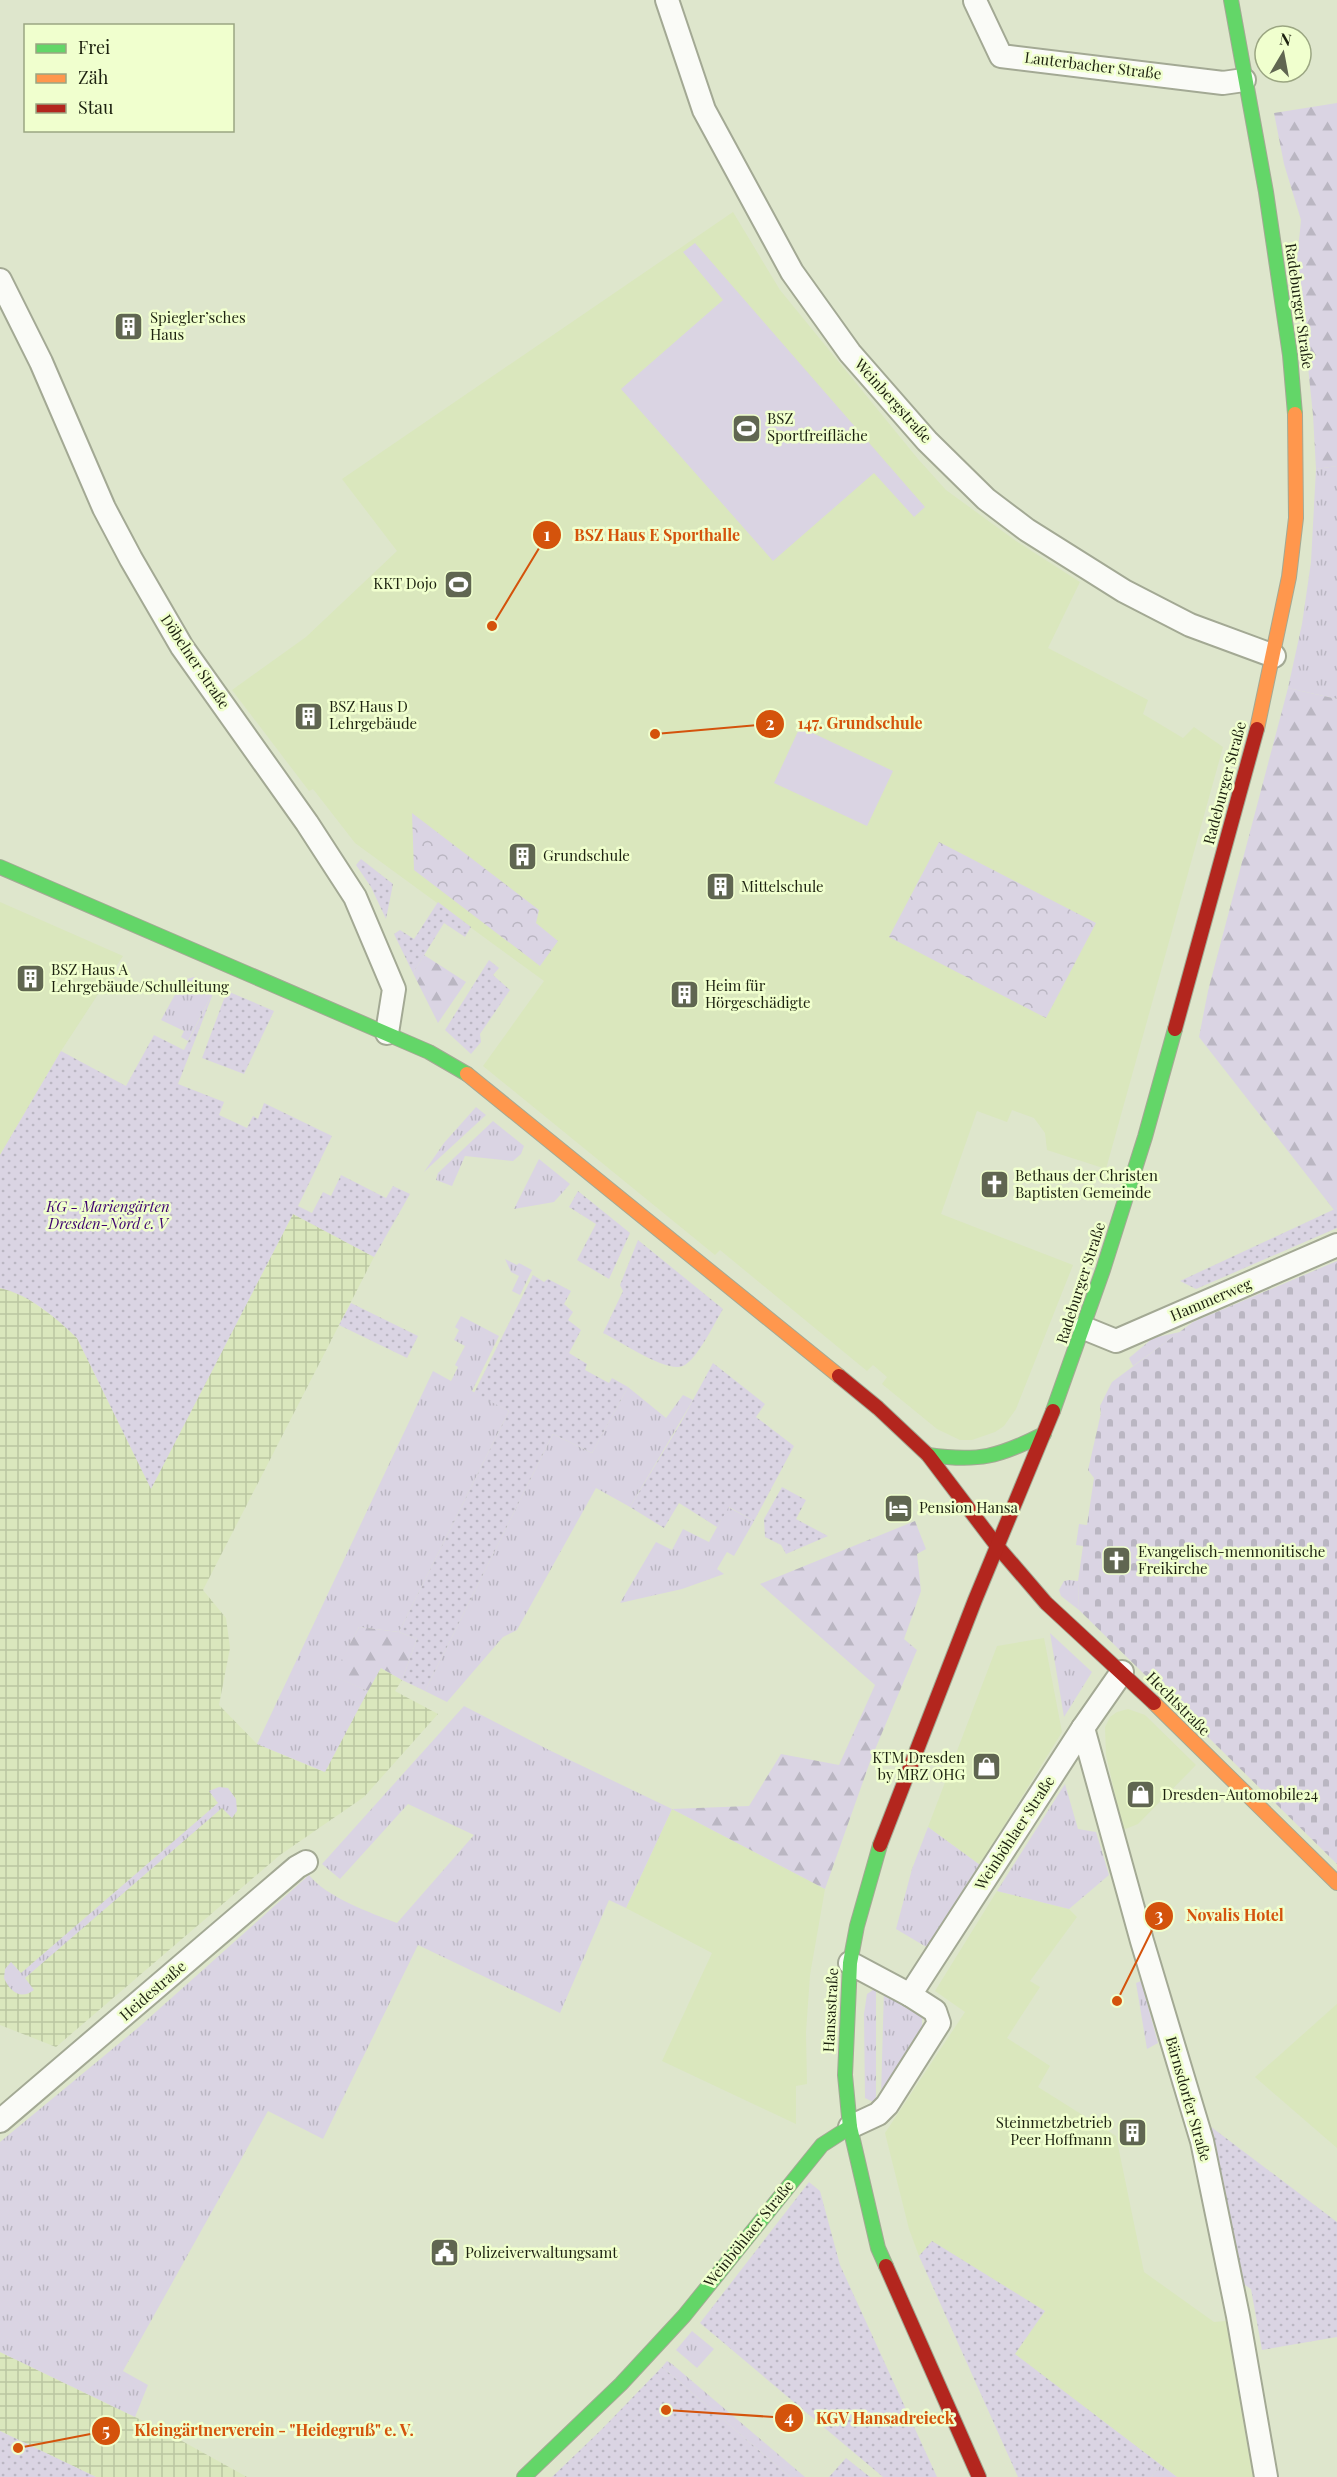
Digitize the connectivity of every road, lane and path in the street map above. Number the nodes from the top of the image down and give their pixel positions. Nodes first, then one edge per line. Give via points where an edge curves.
1 (667, 0) edge
2 (1231, 0) edge
3 (975, 1) edge
4 (1244, 80) junction
5 (0, 280) edge
6 (1274, 656) junction
7 (0, 867) edge
8 (387, 1033) junction
9 (1337, 1245) edge
10 (1084, 1328) junction
11 (1044, 1434) junction
12 (928, 1455) junction
13 (998, 1546) junction
14 (1122, 1672) junction
15 (1083, 1728) junction
16 (306, 1862) dead end
17 (1337, 1883) edge
18 (850, 1964) junction
19 (910, 1995) junction
20 (0, 2121) edge
21 (850, 2127) junction
22 (524, 2477) edge
23 (979, 2477) edge
24 (1266, 2477) edge

1 - 6 street, Weinbergstraße via 704,110 792,272 850,353 927,441 986,500 1056,549 1190,625
2 - 4 main road, Radeburger Straße
3 - 4 street, Lauterbacher Straße via 1001,56 1223,83
4 - 6 main road, Radeburger Straße via 1266,192 1295,408 1296,518
5 - 8 street, Döbelner Straße via 131,559 182,647 355,897 394,989
6 - 10 main road, Radeburger Straße via 1249,763 1145,1137
7 - 8 main road, Hechtstraße
8 - 12 main road, Hechtstraße via 468,1075 878,1408
9 - 10 street, Hammerweg via 1116,1341
10 - 11 main road, Radeburger Straße
11 - 12 main road via 976,1459
11 - 13 main road, Radeburger Straße
12 - 13 main road, Hechtstraße
13 - 14 main road, Hechtstraße via 1046,1603
13 - 18 main road, Hansastraße via 885,1828
14 - 15 street, Weinböhlaer Straße
14 - 17 main road, Hechtstraße
15 - 19 street, Weinböhlaer Straße
15 - 24 street, Bärnsdorfer Straße via 1202,2141
16 - 20 street, Heidestraße
18 - 19 street, Weinböhlaer Straße
18 - 21 main road, Hansastraße via 845,2075
19 - 21 street, Weinböhlaer Straße via 935,2011 939,2023 878,2114
21 - 22 main road, Weinböhlaer Straße via 822,2145 684,2316 621,2384
21 - 23 main road, Hansastraße via 878,2248

